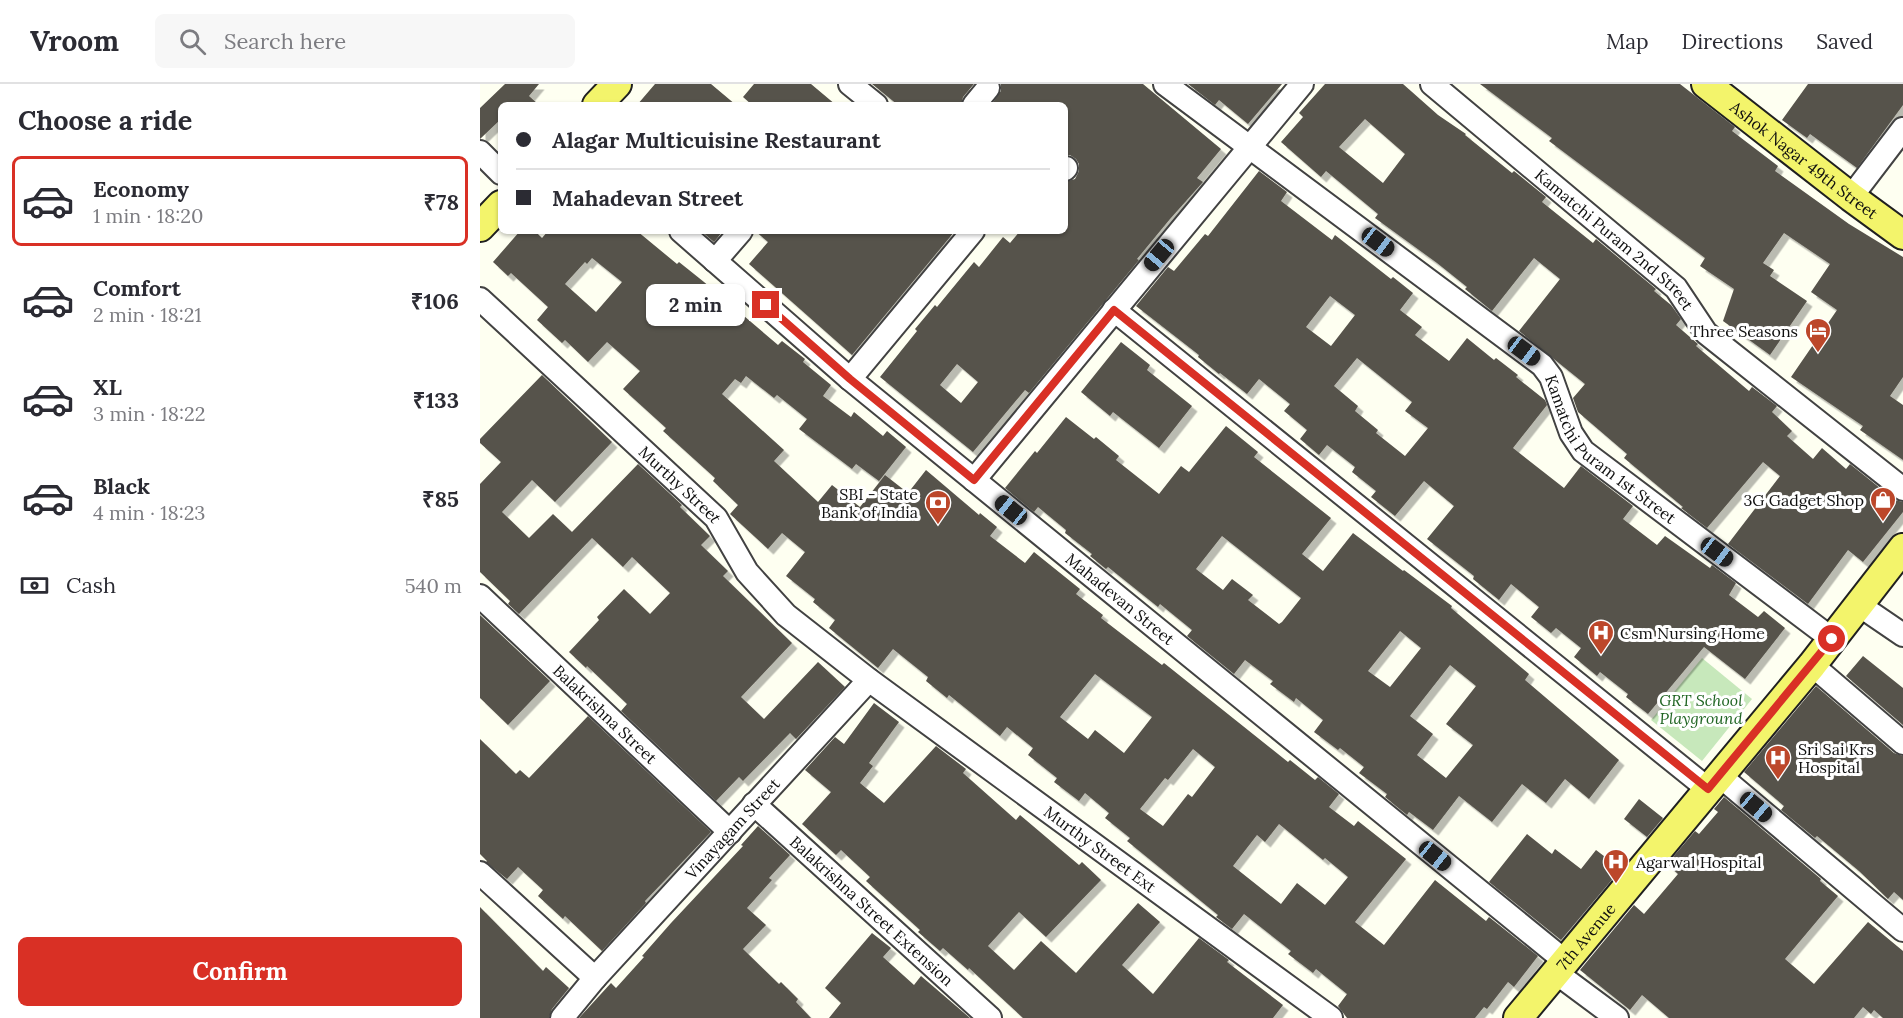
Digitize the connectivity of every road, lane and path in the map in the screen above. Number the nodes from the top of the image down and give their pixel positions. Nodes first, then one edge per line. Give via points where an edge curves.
1 (617, 84) edge
2 (1165, 84) edge
3 (1302, 84) edge
4 (1432, 84) edge
5 (1706, 84) edge
6 (988, 88) dead end
7 (600, 102) edge
8 (976, 102) edge
9 (1903, 129) edge
10 (1249, 146) junction
11 (480, 152) edge
12 (498, 170) edge
13 (1851, 197) junction
14 (498, 209) edge
15 (480, 227) edge
16 (684, 234) edge
17 (738, 234) edge
18 (971, 234) edge
19 (1903, 235) edge
20 (716, 261) junction
21 (480, 299) edge
22 (1114, 310) junction
23 (850, 379) junction
24 (974, 480) junction
25 (1903, 489) edge
26 (1903, 548) edge
27 (480, 596) edge
28 (1859, 605) junction
29 (1903, 635) edge
30 (1832, 639) junction
31 (1812, 665) junction
32 (869, 680) junction
33 (1903, 743) edge
34 (1714, 783) junction
35 (753, 804) junction
36 (730, 832) junction
37 (480, 873) edge
38 (1903, 930) edge
39 (1560, 966) junction
40 (595, 978) junction
41 (562, 1018) edge
42 (990, 1018) edge
43 (1331, 1018) edge
44 (1518, 1018) edge
45 (1617, 1018) edge

1 - 7 main road
2 - 10 street, Kamatchi Puram 1st Street
3 - 10 street
4 - 25 street, Kamatchi Puram 2nd Street via 1676,288 1706,333
5 - 13 main road, Ashok Nagar 49th Street
6 - 8 street
9 - 13 street
10 - 22 street
10 - 30 street, Kamatchi Puram 1st Street via 1542,365 1583,451
11 - 12 street
13 - 19 main road, Ashok Nagar 49th Street
14 - 15 main road
16 - 20 street, Mahadevan Street
17 - 20 street
18 - 23 street
20 - 23 street, Mahadevan Street
21 - 32 street, Murthy Street via 716,518 747,572 786,615
22 - 24 street
22 - 34 street
23 - 24 street, Mahadevan Street
24 - 39 street, Mahadevan Street
26 - 28 main road, 7th Avenue
27 - 36 street, Balakrishna Street
28 - 29 street
28 - 30 main road, 7th Avenue
30 - 31 main road, 7th Avenue
31 - 33 street
31 - 34 main road, 7th Avenue
32 - 35 street, Vinayagam Street
32 - 43 street, Murthy Street Ext
34 - 38 street
34 - 39 main road, 7th Avenue
35 - 36 street, Vinayagam Street
35 - 42 street, Balakrishna Street Extension
36 - 40 street, Vinayagam Street
37 - 40 street
39 - 44 main road, 7th Avenue
39 - 45 street, Mahadevan Street
40 - 41 street, Vinayagam Street

